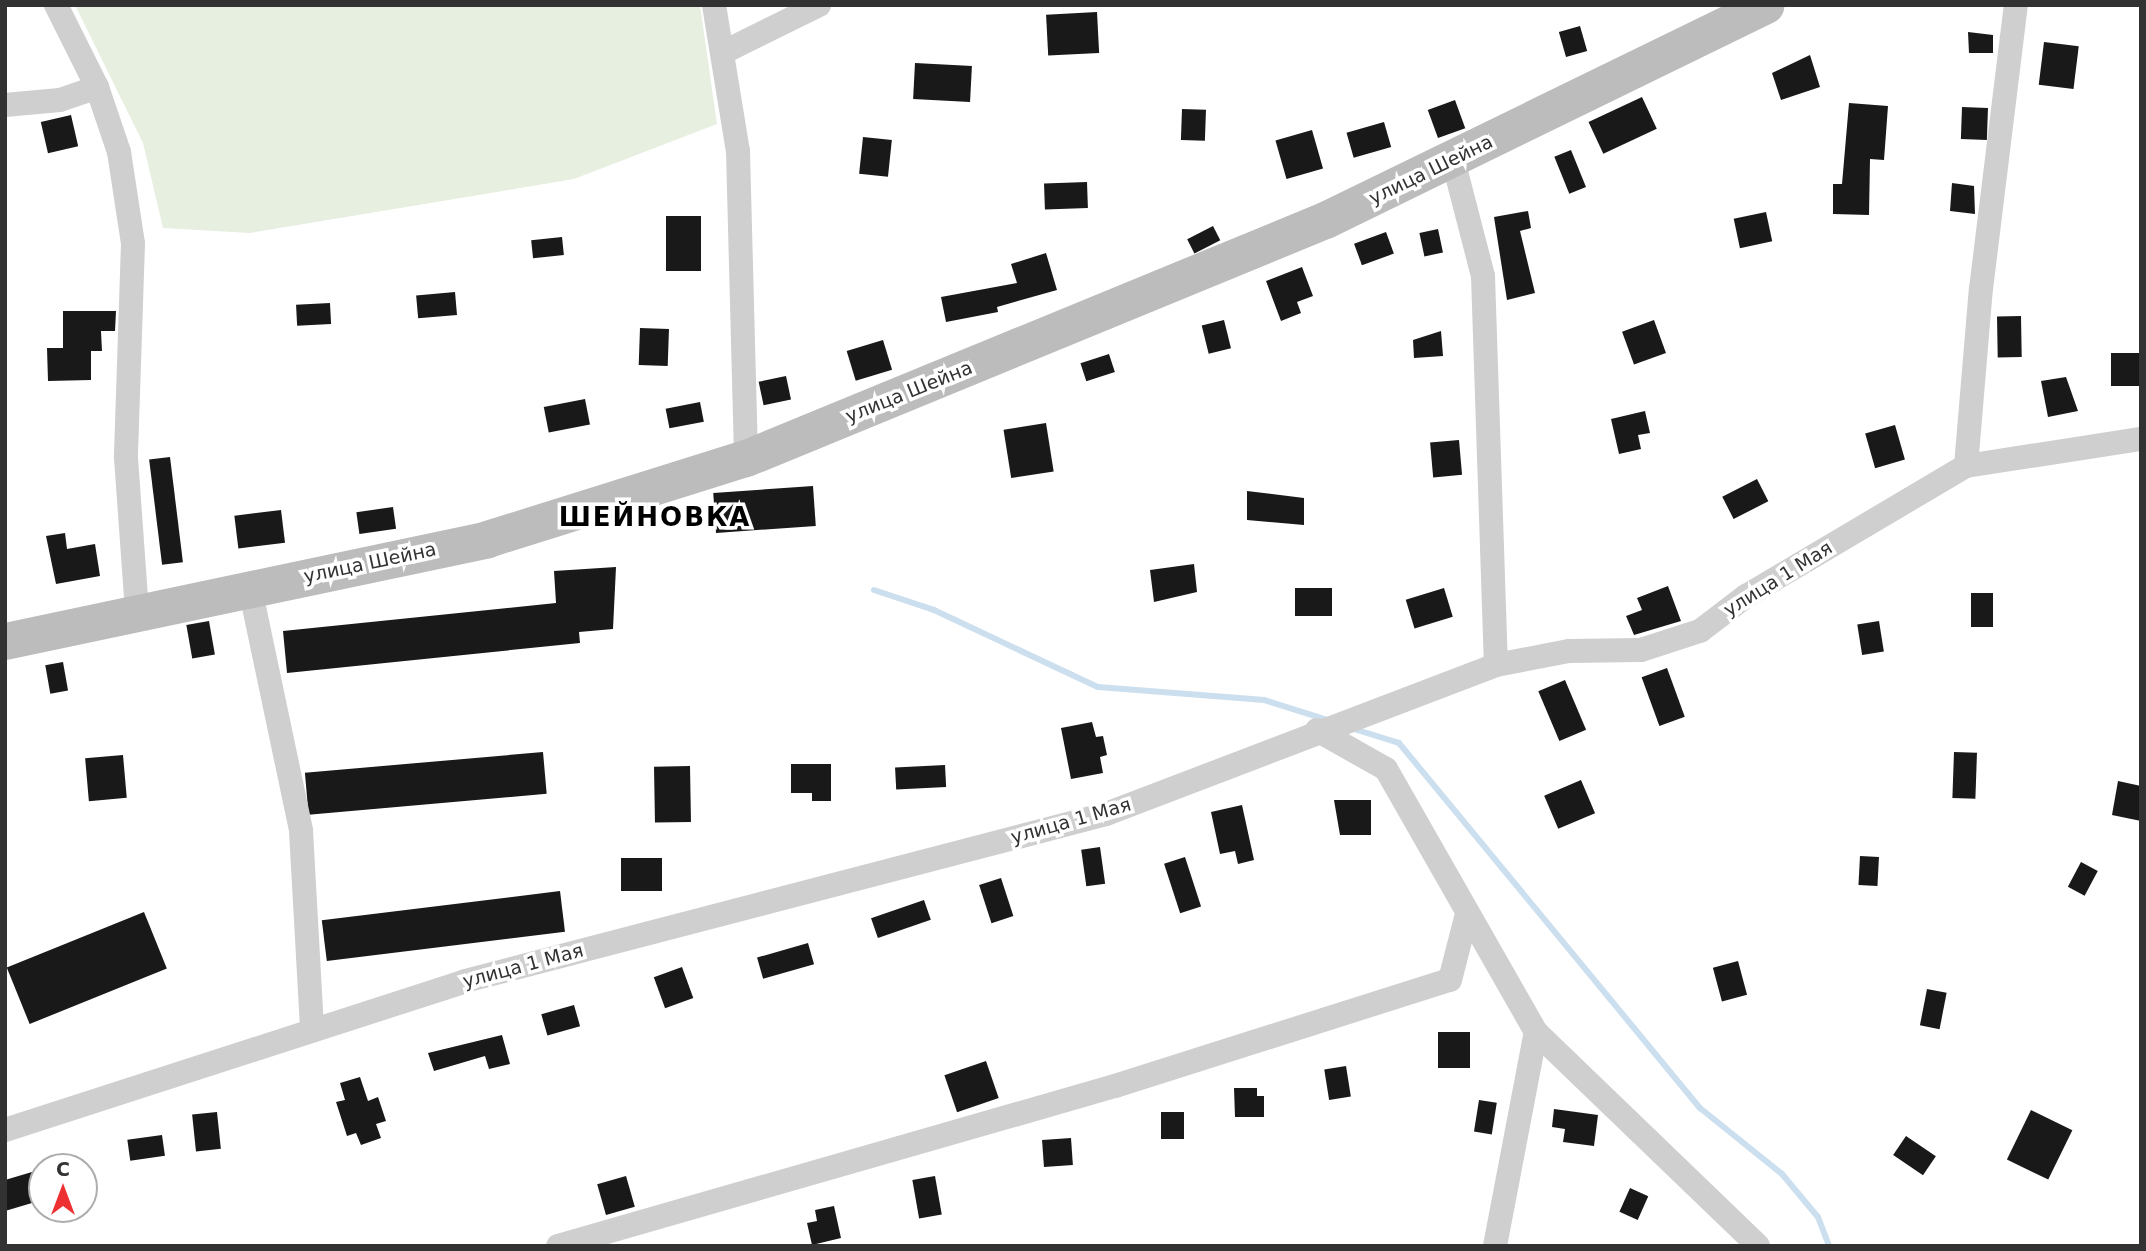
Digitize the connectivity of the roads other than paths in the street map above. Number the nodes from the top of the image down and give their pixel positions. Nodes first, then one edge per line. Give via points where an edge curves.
1 (56, 5) edge
2 (714, 5) edge
3 (819, 5) edge
4 (1765, 5) edge
5 (2016, 5) edge
6 (724, 52) junction
7 (97, 88) junction
8 (5, 105) edge
9 (1453, 160) junction
10 (2141, 439) edge
11 (746, 458) junction
12 (1966, 466) junction
13 (250, 588) junction
14 (137, 612) junction
15 (5, 641) edge
16 (1496, 665) junction
17 (1317, 730) junction
18 (1467, 914) junction
19 (312, 1029) junction
20 (1536, 1032) junction
21 (5, 1130) edge
22 (558, 1246) edge
23 (1495, 1246) edge
24 (1758, 1246) edge

1 - 7 street
2 - 6 street
3 - 6 street
4 - 9 street, улица Шейна
5 - 12 street via 1981,289
6 - 11 street via 738,151
7 - 8 street via 60,100
7 - 14 street via 120,152 133,243 126,458
9 - 11 street, улица Шейна via 1325,220
9 - 16 street via 1483,276
10 - 12 street, улица 1 Мая
11 - 13 street, улица Шейна via 487,539
12 - 16 street, улица 1 Мая via 1746,596 1700,631 1642,650 1569,651
13 - 14 street, улица Шейна
13 - 19 street via 301,831
14 - 15 street, улица Шейна
16 - 17 street, улица 1 Мая
17 - 18 street via 1386,769
17 - 19 street, улица 1 Мая via 1106,814 465,981
18 - 20 street
18 - 22 street via 1450,980 1115,1086
19 - 21 street, улица 1 Мая
20 - 23 street
20 - 24 street

